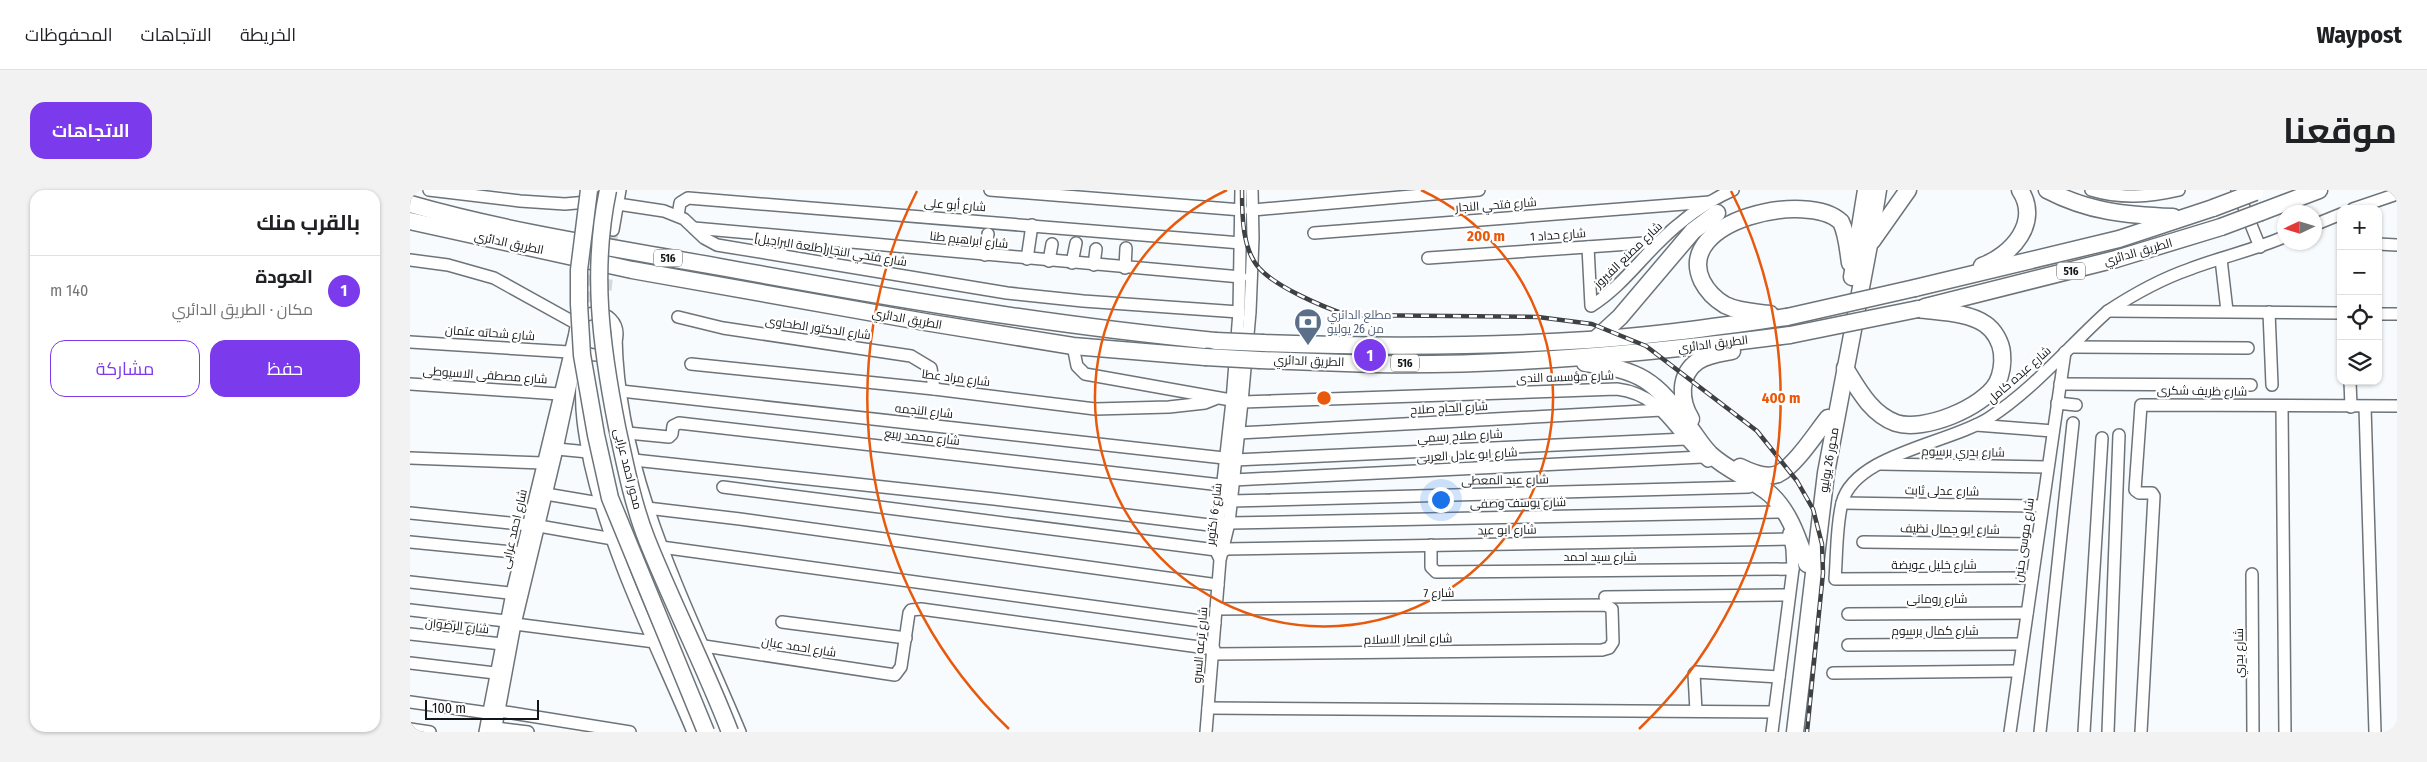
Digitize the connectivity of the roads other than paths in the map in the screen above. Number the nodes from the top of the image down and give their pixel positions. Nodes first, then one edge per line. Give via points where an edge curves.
1 (429, 190) edge
2 (620, 190) edge
3 (990, 190) edge
4 (1242, 190) edge
5 (1252, 190) edge
6 (1478, 190) edge
7 (1866, 190) edge
8 (1878, 190) edge
9 (1908, 190) edge
10 (2020, 190) edge
11 (2047, 190) edge
12 (2091, 190) edge
13 (2179, 190) edge
14 (2236, 190) edge
15 (2319, 190) edge
16 (2258, 191) edge
17 (599, 193) edge
18 (1739, 193) edge
19 (1803, 193) dead end
20 (2397, 194) edge
21 (1778, 195) dead end
22 (1710, 202) junction
23 (410, 204) edge
24 (617, 204) junction
25 (2365, 205) edge
26 (1247, 210) junction
27 (678, 216) junction
28 (2337, 216) edge
29 (2183, 218) junction
30 (410, 222) edge
31 (2322, 222) edge
32 (1032, 225) junction
33 (594, 226) tunnel mouth
34 (694, 228) junction
35 (613, 230) tunnel mouth
36 (1314, 233) dead end
37 (988, 234) dead end
38 (2277, 240) edge
39 (1659, 242) junction
40 (1242, 243) junction
41 (1052, 244) dead end
42 (1076, 244) dead end
43 (1869, 244) junction
44 (2382, 244) edge
45 (2397, 245) edge
46 (1588, 247) junction
47 (2260, 247) junction
48 (1126, 248) dead end
49 (1096, 249) dead end
50 (985, 255) junction
51 (1428, 258) dead end
52 (1027, 259) junction
53 (2221, 259) junction
54 (410, 260) edge
55 (1049, 262) junction
56 (1072, 264) junction
57 (1094, 265) junction
58 (1125, 268) junction
59 (1240, 277) junction
60 (1852, 279) junction
61 (1915, 288) junction
62 (586, 302) tunnel mouth
63 (1918, 309) junction
64 (2108, 311) junction
65 (2227, 311) junction
66 (1238, 312) junction
67 (2269, 312) junction
68 (2337, 313) edge
69 (2382, 314) edge
70 (2397, 314) edge
71 (678, 317) dead end
72 (1787, 317) junction
73 (579, 324) junction
74 (1790, 335) junction
75 (616, 338) junction
76 (410, 342) edge
77 (1073, 346) junction
78 (2248, 348) dead end
79 (2068, 349) junction
80 (577, 350) junction
81 (1594, 350) junction
82 (690, 364) dead end
83 (1844, 368) junction
84 (410, 384) edge
85 (2060, 384) junction
86 (2251, 385) dead end
87 (2272, 385) dead end
88 (2350, 385) edge
89 (934, 389) junction
90 (621, 391) junction
91 (559, 394) junction
92 (1217, 398) junction
93 (1237, 402) junction
94 (2057, 404) junction
95 (2076, 405) dead end
96 (2282, 406) junction
97 (2397, 406) edge
98 (2351, 407) junction
99 (2364, 408) junction
100 (1662, 410) junction
101 (564, 412) junction
102 (582, 415) junction
103 (1828, 418) junction
104 (2073, 423) dead end
105 (1976, 425) junction
106 (2053, 431) junction
107 (628, 433) junction
108 (1238, 433) junction
109 (2119, 436) dead end
110 (2102, 438) dead end
111 (1686, 439) junction
112 (557, 449) junction
113 (588, 452) junction
114 (1702, 457) junction
115 (410, 458) edge
116 (1229, 459) junction
117 (634, 460) junction
118 (543, 463) junction
119 (1877, 464) junction
120 (2048, 467) junction
121 (1233, 480) junction
122 (1221, 485) junction
123 (723, 487) dead end
124 (1749, 487) junction
125 (546, 494) junction
126 (1231, 500) junction
127 (599, 503) junction
128 (1842, 503) junction
129 (2042, 506) junction
130 (647, 508) junction
131 (1778, 512) junction
132 (410, 513) edge
133 (1223, 525) junction
134 (534, 526) junction
135 (612, 539) junction
136 (1790, 539) junction
137 (410, 542) edge
138 (1863, 542) dead end
139 (2036, 544) junction
140 (1431, 545) junction
141 (661, 548) junction
142 (522, 553) junction
143 (1221, 553) junction
144 (1800, 566) junction
145 (2252, 574) dead end
146 (2032, 578) junction
147 (410, 582) edge
148 (1218, 585) junction
149 (517, 594) junction
150 (1789, 595) junction
151 (1606, 597) dead end
152 (1216, 609) junction
153 (410, 610) edge
154 (2027, 613) junction
155 (1848, 614) dead end
156 (782, 622) dead end
157 (511, 623) junction
158 (1215, 623) junction
159 (410, 634) edge
160 (906, 638) junction
161 (655, 642) junction
162 (502, 644) junction
163 (2022, 644) junction
164 (1848, 645) dead end
165 (704, 646) junction
166 (1602, 650) joint
167 (1213, 652) junction
168 (410, 663) edge
169 (2018, 671) junction
170 (495, 673) junction
171 (1833, 673) dead end
172 (1779, 677) junction
173 (410, 702) edge
174 (1208, 708) junction
175 (1696, 711) junction
176 (494, 712) junction
177 (1774, 712) junction
178 (410, 729) edge
179 (492, 731) edge
180 (430, 732) edge
181 (528, 732) edge
182 (630, 732) edge
183 (693, 732) edge
184 (706, 732) edge
185 (730, 732) edge
186 (740, 732) edge
187 (1206, 732) edge
188 (1772, 732) edge
189 (1786, 732) edge
190 (1795, 732) edge
191 (2010, 732) edge
192 (2040, 732) edge
193 (2084, 732) edge
194 (2108, 732) edge
195 (2141, 732) edge
196 (2253, 732) edge
197 (2285, 732) edge
198 (2375, 732) edge

1 - 17 street, شارع فتحي النجار[طلعة البراجيل] via 565,204
2 - 24 street
3 - 26 street
4 - 26 street, شارع 6 اكتوبر
5 - 26 street, شارع 6 اكتوبر
6 - 26 street
7 - 60 highway, محور 26 يوليو
8 - 43 highway, محور 26 يوليو
9 - 43 highway
10 - 61 highway via 2027,207 2027,220 2023,233 2006,252 1985,264
11 - 29 highway via 2078,204 2110,213
12 - 13 street via 2118,197 2141,197
14 - 47 street
15 - 63 highway, الطريق الدائري / 516, bridge via 2221,227 2116,259
16 - 29 highway, الطريق الدائري / 516, bridge
17 - 24 street, شارع فتحي النجار[طلعة البراجيل]
17 - 33 street
17 - 184 highway, محور احمد عرابى, bridge via 579,270 582,355 596,435 610,498
17 - 185 highway, محور احمد عرابى, bridge via 598,290 604,356 622,452 647,539
18 - 22 street, شارع مصنع الفيروز
18 - 81 highway via 1693,231
19 - 60 highway via 1832,208 1841,222
20 - 25 street
21 - 72 highway via 1740,209 1713,227 1702,244 1698,263 1700,276 1714,298 1738,310
22 - 36 street, شارع فتحي النجار
22 - 39 street, شارع مصنع الفيروز
23 - 81 highway, الطريق الدائري / 516, bridge via 504,228 927,304 1079,326 1215,341 1370,347 1548,342
24 - 27 street, شارع فتحي النجار[طلعة البراجيل]
24 - 35 street
26 - 40 street, شارع 6 اكتوبر
26 - 93 street, شارع 6 اكتوبر via 1250,312
27 - 32 street, شارع أبو على via 680,203 688,198
27 - 34 street, شارع فتحي النجار[طلعة البراجيل]
28 - 31 street
29 - 61 highway, الطريق الدائري / 516 via 2119,239
30 - 77 highway, الطريق الدائري / 516 via 632,270
32 - 40 street, شارع أبو على
32 - 52 street
34 - 50 street, شارع ابراهيم طنا
34 - 66 street, شارع فتحي النجار[طلعة البراجيل] via 708,241 722,246 1007,293 1082,302
37 - 50 street
38 - 47 street, شارع عبده كامل
39 - 46 street, شارع حداد 1
39 - 46 street, شارع مصنع الفيروز via 1615,289 1591,306
40 - 59 street, شارع 6 اكتوبر
41 - 55 street
42 - 56 street
43 - 83 highway, محور 26 يوليو
44 - 45 street
46 - 51 street, شارع حداد 1
47 - 53 street, شارع عبده كامل
48 - 58 street
49 - 57 street
50 - 52 street, شارع ابراهيم طنا
52 - 55 street, شارع ابراهيم طنا
53 - 64 street, شارع عبده كامل via 2156,283
53 - 65 street
54 - 73 street via 494,278
55 - 56 street, شارع ابراهيم طنا
56 - 57 street, شارع ابراهيم طنا
57 - 58 street, شارع ابراهيم طنا
58 - 59 street, شارع ابراهيم طنا
59 - 66 street, شارع 6 اكتوبر
60 - 103 highway, محور 26 يوليو
61 - 72 highway, الطريق الدائري / 516, bridge
62 - 73 street
63 - 74 highway, الطريق الدائري / 516, bridge
63 - 83 highway via 1975,319 1992,330 2002,349 2003,363 1996,384 1988,392 1959,412 1937,422 1910,426 1895,423 1873,408
64 - 65 street
64 - 79 street, شارع عبده كامل
65 - 67 street
66 - 93 street, شارع 6 اكتوبر
67 - 68 street
67 - 87 street
69 - 70 street
71 - 89 street, شارع الدكتور الطحاوى via 723,328 910,356 931,368
72 - 81 highway, الطريق الدائري / 516
73 - 75 street via 603,309 614,323
73 - 80 street
74 - 81 highway, الطريق الدائري / 516 via 1696,347
74 - 103 highway via 1698,361 1686,373 1682,397 1686,410 1698,430 1720,453 1740,467 1764,475 1778,474 1789,465
75 - 80 street via 612,348 604,354
75 - 90 street
76 - 80 street, شارع شحاته عتمان
77 - 81 highway, الطريق الدائري / 516, bridge via 1260,360 1374,364 1550,359
77 - 92 street, شارع مؤسسه الندى via 1077,366 1085,374
78 - 79 street
79 - 85 street, شارع موسى حنين
79 - 105 street, شارع عبده كامل via 2001,409
80 - 91 street, شارع احمد عرابى
80 - 101 street, شارع احمد عرابى
80 - 102 street
81 - 144 highway via 1649,381 1667,397 1710,454 1769,494 1786,514 1798,537
82 - 89 street, شارع مراد عطا
83 - 190 highway, محور 26 يوليو via 1826,473
84 - 91 street, شارع مصطفى الاسيوطى
85 - 86 street
85 - 94 street, شارع موسى حنين
88 - 98 street
89 - 92 street, شارع مراد عطا via 1095,409 1170,407
90 - 107 street
90 - 116 street, شارع النجمه
91 - 118 street, شارع احمد عرابى
92 - 93 street, شارع مؤسسه الندى
93 - 100 street, شارع مؤسسه الندى via 1618,389 1642,394
93 - 108 street, شارع 6 اكتوبر
93 - 116 street, شارع 6 اكتوبر
94 - 95 street
94 - 106 street, شارع موسى حنين
96 - 98 street, شارع ظريف شكرى
96 - 195 street, شارع ظريف شكرى via 2144,404 2140,407 2135,490 2154,496
96 - 197 street
97 - 99 street, شارع ظريف شكرى
98 - 99 street, شارع ظريف شكرى
99 - 198 street
100 - 108 street, شارع الحاج صلاح
100 - 111 street, شارع مؤسسه الندى
101 - 102 street
101 - 112 street, شارع احمد عرابى
102 - 113 street
103 - 144 highway, محور 26 يوليو
104 - 192 street
105 - 106 street
105 - 119 street, شارع عبده كامل
106 - 120 street, شارع موسى حنين
107 - 117 street
107 - 122 street, شارع محمد ربيع via 669,437 673,426 679,423
108 - 116 street, شارع 6 اكتوبر
109 - 194 street
110 - 193 street
111 - 114 street, شارع مؤسسه الندى
111 - 116 street, شارع صلاح رسمي
112 - 113 street
112 - 125 street, شارع احمد عرابى
113 - 127 street
114 - 121 street, شارع ابو عادل العربى
114 - 124 street, شارع مؤسسه الندى
115 - 118 street
116 - 121 street, شارع 6 اكتوبر
116 - 122 street, شارع 6 اكتوبر
117 - 130 street
117 - 133 street, شارع يوسف وصفى
118 - 134 street, شارع احمد عرابى
119 - 120 street, شارع بدري برسوم
119 - 128 street, شارع عبده كامل via 1851,488
120 - 129 street, شارع موسى حنين
121 - 126 street, شارع 6 اكتوبر
122 - 133 street, شارع 6 اكتوبر
123 - 143 street, شارع ابو عيد
124 - 126 street, شارع عبد المعطى
124 - 131 street, شارع مؤسسه الندى
125 - 127 street
125 - 134 street, شارع احمد عرابى
126 - 133 street, شارع 6 اكتوبر
127 - 135 street
128 - 129 street, شارع عدلى ثابت
128 - 146 street, شارع خليل عويضة via 1835,579
129 - 139 street, شارع موسى حنين
130 - 141 street
130 - 148 street
131 - 133 street, شارع يوسف وصفى
131 - 136 street, شارع مؤسسه الندى
132 - 134 street
133 - 143 street, شارع 6 اكتوبر
134 - 135 street
134 - 142 street, شارع احمد عرابى
134 - 149 street, شارع احمد عرابى
135 - 161 street
136 - 140 street, شارع ابو عيد
136 - 144 street, شارع مؤسسه الندى
137 - 142 street
138 - 139 street, شارع ابو جمال نظيف
139 - 146 street, شارع موسى حنين
140 - 143 street, شارع ابو عيد
140 - 144 street, شارع سيد احمد via 1431,567 1436,572
141 - 158 street
141 - 165 street
142 - 149 street, شارع احمد عرابى
143 - 148 street, شارع ترعه السرو
144 - 150 street, شارع مؤسسه الندى
144 - 189 highway, محور 26 يوليو
145 - 196 street, شارع بدري
146 - 154 street, شارع موسى حنين
147 - 149 street
148 - 152 street, شارع ترعه السرو
149 - 157 street, شارع احمد عرابى
150 - 151 street
150 - 172 street, شارع مؤسسه الندى
152 - 158 street, شارع ترعه السرو
152 - 166 street, شارع 7 via 1608,605 1612,612 1613,642
153 - 157 street
154 - 155 street, شارع رومانى
154 - 163 street, شارع موسى حنين
156 - 160 street
157 - 161 street
157 - 162 street, شارع احمد عرابى
157 - 176 street, شارع احمد عرابى
158 - 167 street, شارع ترعه السرو
159 - 162 street, شارع الرضوان
160 - 165 street, شارع احمد عيان via 902,667 895,675
160 - 167 street, شارع انصار الاسلام via 909,613 921,609
161 - 183 street
162 - 170 street, شارع احمد عرابى
163 - 164 street, شارع كمال برسوم
163 - 169 street, شارع موسى حنين
165 - 186 street
166 - 167 street, شارع انصار الاسلام
167 - 174 street, شارع ترعه السرو
168 - 170 street
169 - 171 street
169 - 191 street, شارع موسى حنين
170 - 176 street, شارع احمد عرابى
172 - 175 street via 1696,672
172 - 177 street, شارع مؤسسه الندى
173 - 176 street
174 - 175 street
174 - 187 street, شارع ترعه السرو
175 - 177 street
176 - 179 street, شارع احمد عرابى
176 - 182 street
177 - 188 street, شارع مؤسسه الندى
178 - 180 street
179 - 181 street

